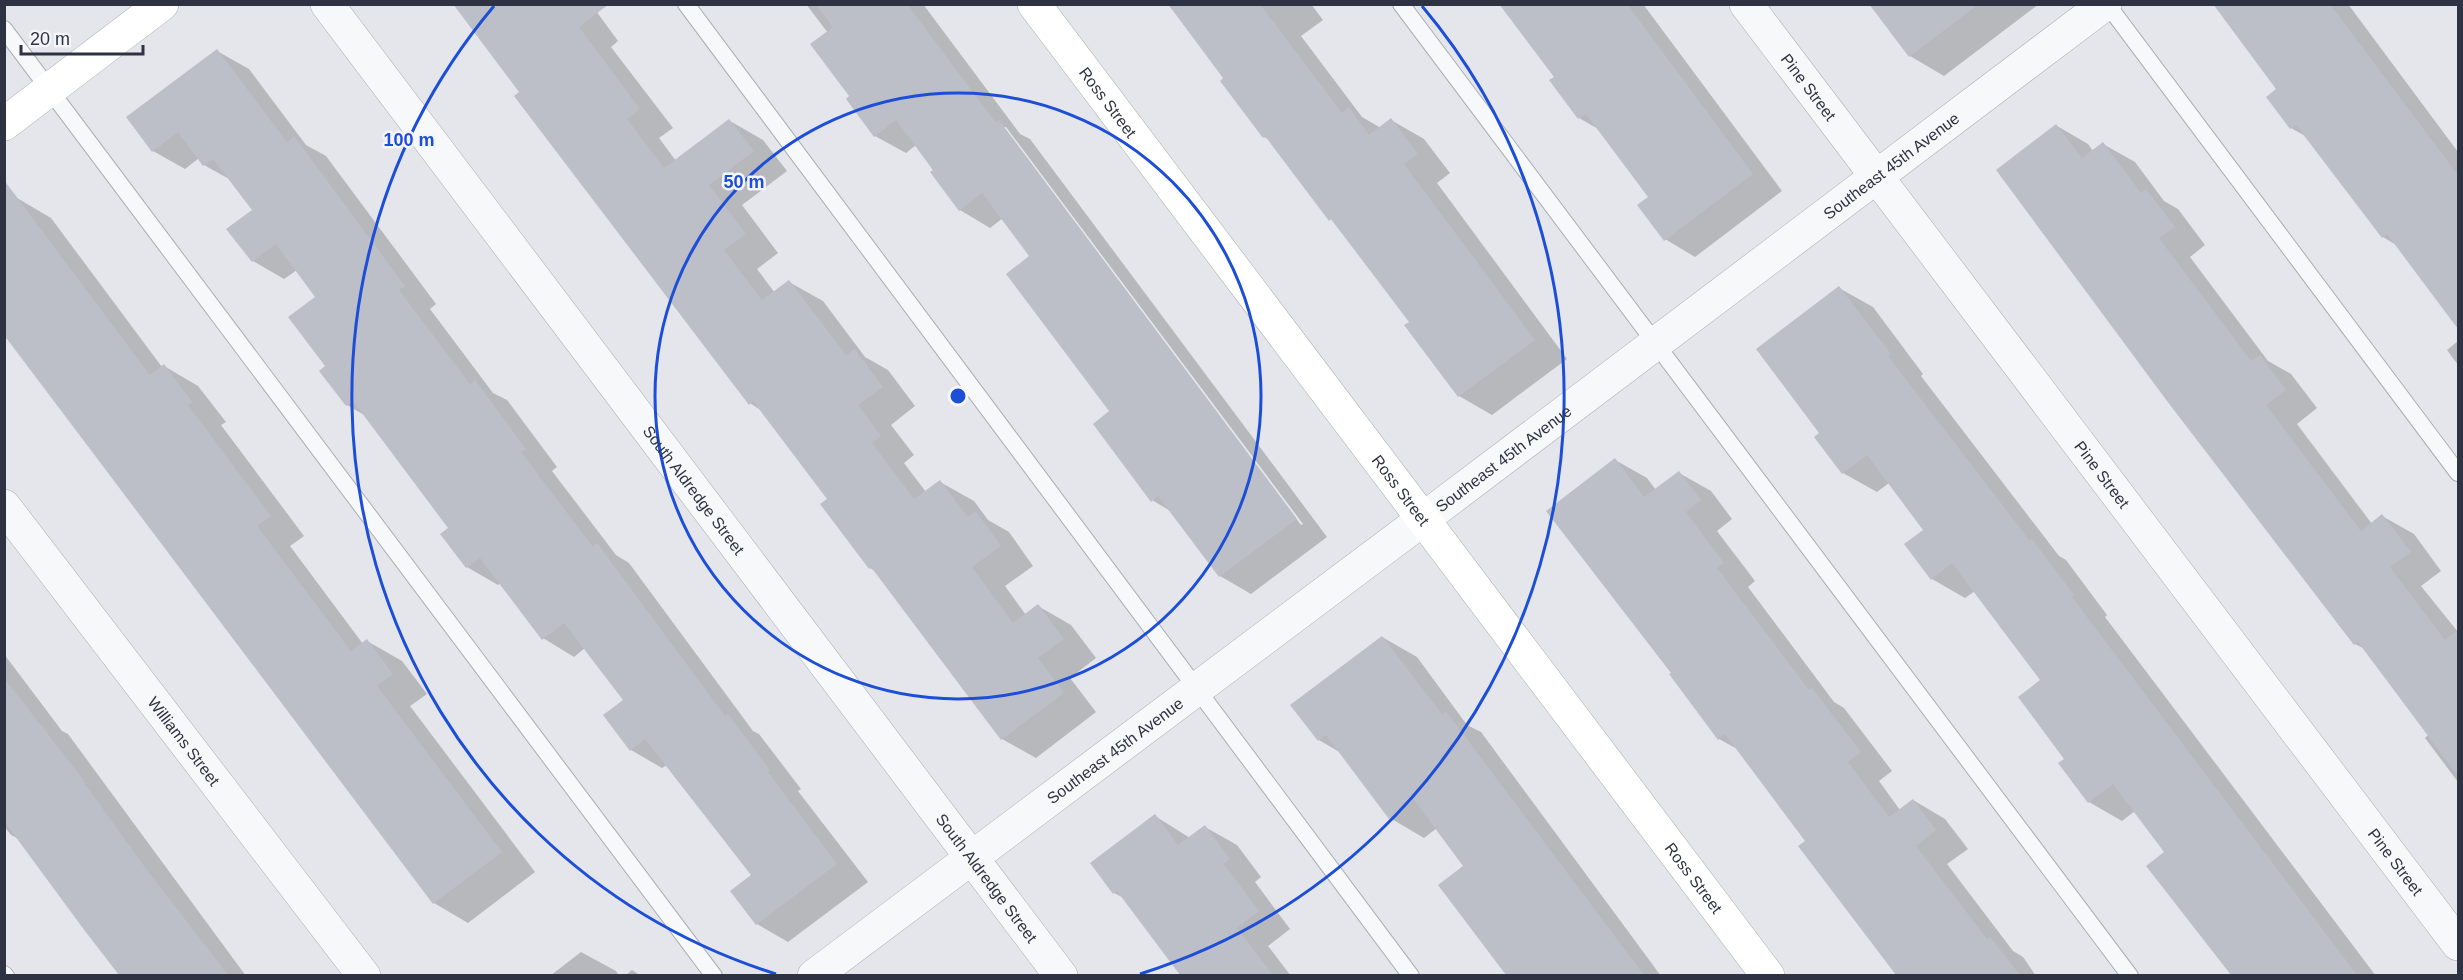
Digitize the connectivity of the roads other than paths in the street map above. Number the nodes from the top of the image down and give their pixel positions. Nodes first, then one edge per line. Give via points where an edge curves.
1 (162, 4) edge
2 (327, 4) edge
3 (686, 4) edge
4 (1034, 4) edge
5 (1401, 4) edge
6 (1746, 4) edge
7 (2106, 4) edge
8 (4, 29) edge
9 (51, 90) junction
10 (4, 124) edge
11 (1876, 177) junction
12 (1656, 344) junction
13 (2458, 473) edge
14 (4, 506) edge
15 (1422, 520) junction
16 (1196, 690) junction
17 (973, 858) junction
18 (2458, 944) edge
19 (364, 975) edge
20 (714, 975) edge
21 (814, 975) edge
22 (1061, 975) edge
23 (1411, 975) edge
24 (1768, 975) edge
25 (2130, 975) edge

1 - 9 street
2 - 17 street, South Aldredge Street
3 - 16 lane
4 - 15 street, Ross Street
5 - 12 lane
6 - 11 street, Pine Street
7 - 11 street, Southeast 45th Avenue
7 - 13 lane
8 - 9 lane
9 - 10 street
9 - 20 lane
11 - 12 street, Southeast 45th Avenue
11 - 18 street, Pine Street
12 - 15 street, Southeast 45th Avenue
12 - 25 lane
14 - 19 street, Williams Street
15 - 16 street, Southeast 45th Avenue
15 - 24 street, Ross Street
16 - 17 street, Southeast 45th Avenue
16 - 23 lane
17 - 21 street, Southeast 45th Avenue
17 - 22 street, South Aldredge Street

